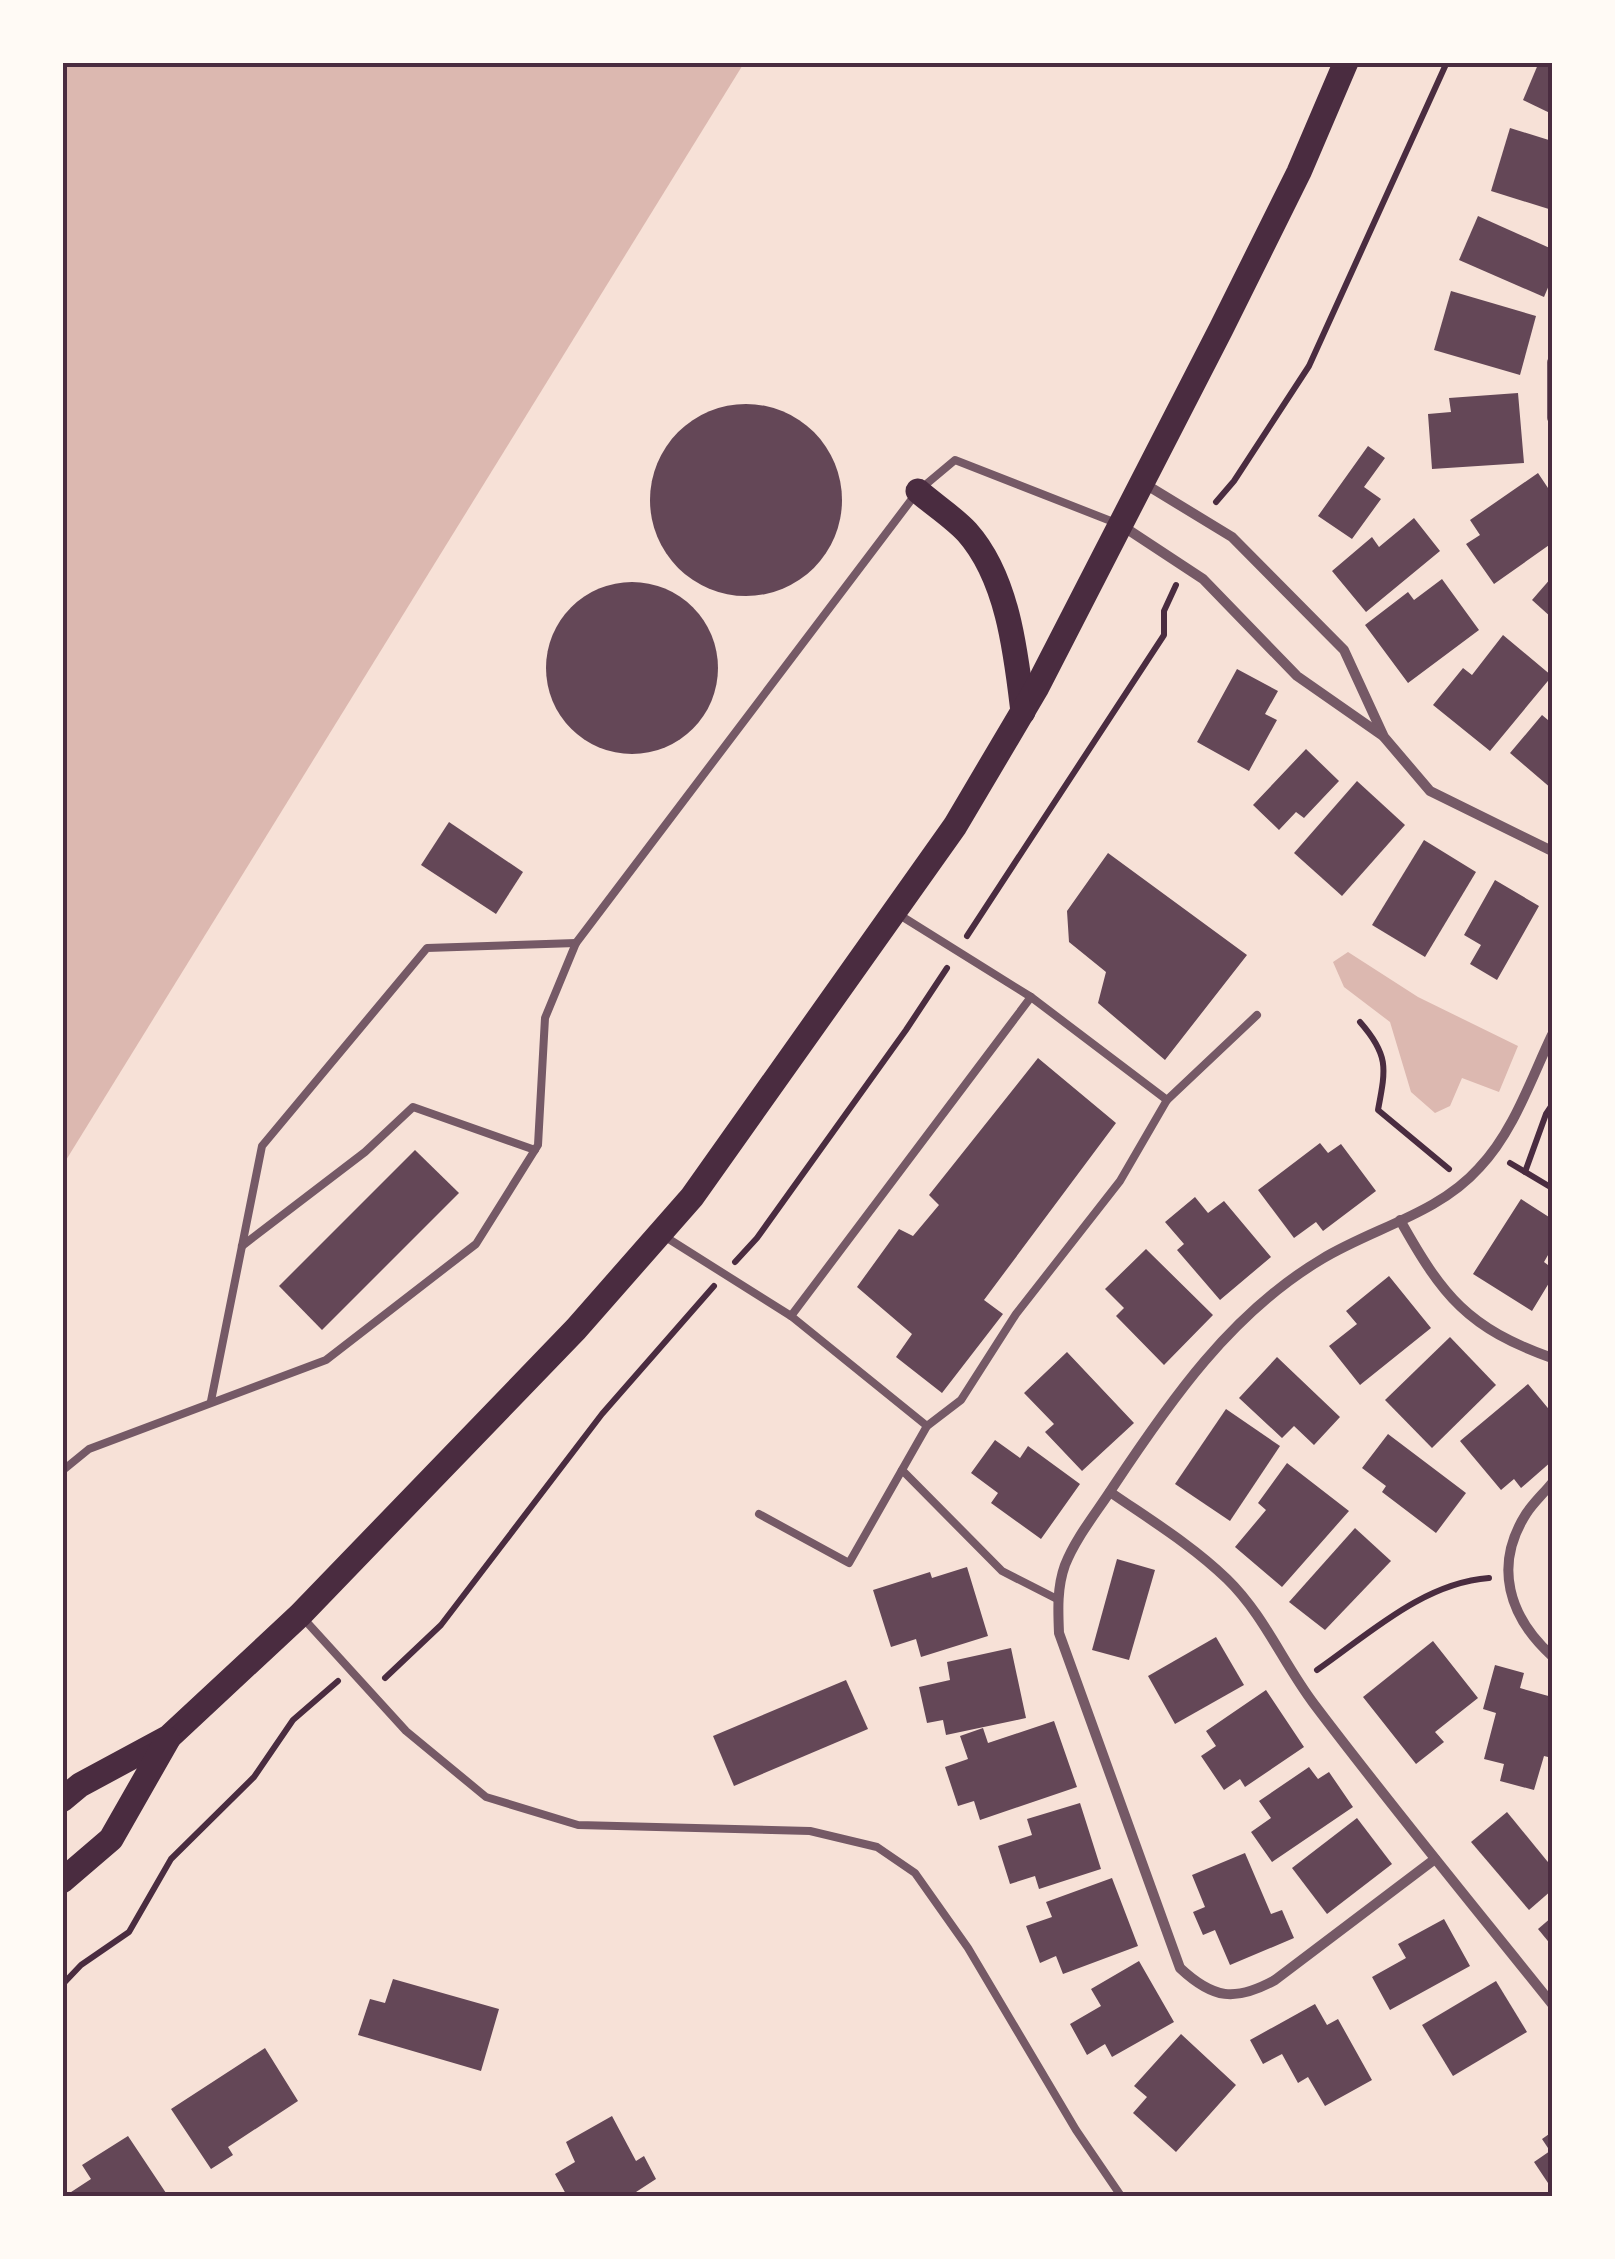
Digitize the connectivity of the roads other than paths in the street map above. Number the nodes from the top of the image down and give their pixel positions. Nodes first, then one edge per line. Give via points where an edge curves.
1 (1346, 62) edge
2 (1552, 362) edge
3 (1552, 418) edge
4 (1144, 484) junction
5 (918, 492) junction
6 (1120, 525) junction
7 (1023, 712) junction
8 (1384, 737) junction
9 (1552, 851) edge
10 (895, 912) junction
11 (576, 943) junction
12 (1031, 997) junction
13 (1257, 1015) dead end
14 (1552, 1035) edge
15 (1167, 1100) junction
16 (535, 1150) junction
17 (1400, 1220) junction
18 (660, 1234) junction
19 (242, 1246) junction
20 (791, 1316) junction
21 (1552, 1358) edge
22 (211, 1401) junction
23 (927, 1426) junction
24 (62, 1470) edge
25 (902, 1470) junction
26 (1552, 1483) edge
27 (1110, 1492) junction
28 (759, 1514) dead end
29 (1057, 1599) junction
30 (300, 1615) junction
31 (1552, 1656) edge
32 (169, 1737) junction
33 (62, 1800) edge
34 (1436, 1859) junction
35 (62, 1881) edge
36 (1552, 2004) edge
37 (1122, 2196) edge

1 - 4 main road via 1299,172
2 - 3 street
4 - 6 main road
4 - 8 street via 1232,537 1344,650
5 - 6 lane via 955,460
5 - 7 main road via 968,533 995,580
5 - 11 lane
6 - 7 main road
6 - 8 street via 1203,580 1297,676
7 - 10 main road
8 - 9 street via 1430,792
10 - 12 lane
10 - 18 main road
11 - 16 lane via 544,1018
11 - 19 lane via 427,948 262,1146
12 - 15 lane
12 - 20 lane
13 - 15 lane
14 - 17 street via 1492,1152 1464,1183
15 - 23 lane via 1120,1181 1016,1314 961,1400
16 - 19 lane via 413,1107
16 - 22 lane via 476,1244 326,1360
17 - 21 street via 1458,1308 1492,1334
17 - 27 street via 1322,1258 1239,1323 1200,1364
18 - 20 lane
18 - 30 main road
19 - 22 lane
20 - 23 lane
22 - 24 lane via 89,1448
23 - 25 lane
25 - 28 lane via 849,1563
25 - 29 lane via 1002,1571
26 - 31 street via 1526,1514 1510,1550 1510,1590 1524,1626
27 - 29 street via 1065,1566
27 - 34 street via 1184,1544 1252,1606 1299,1682
29 - 34 street via 1059,1632 1180,1968 1200,1986 1225,1995 1275,1980
30 - 32 main road
30 - 37 lane via 406,1731 486,1797 578,1825 810,1831 878,1847 915,1872
32 - 33 main road
32 - 35 main road via 111,1839
34 - 36 street

